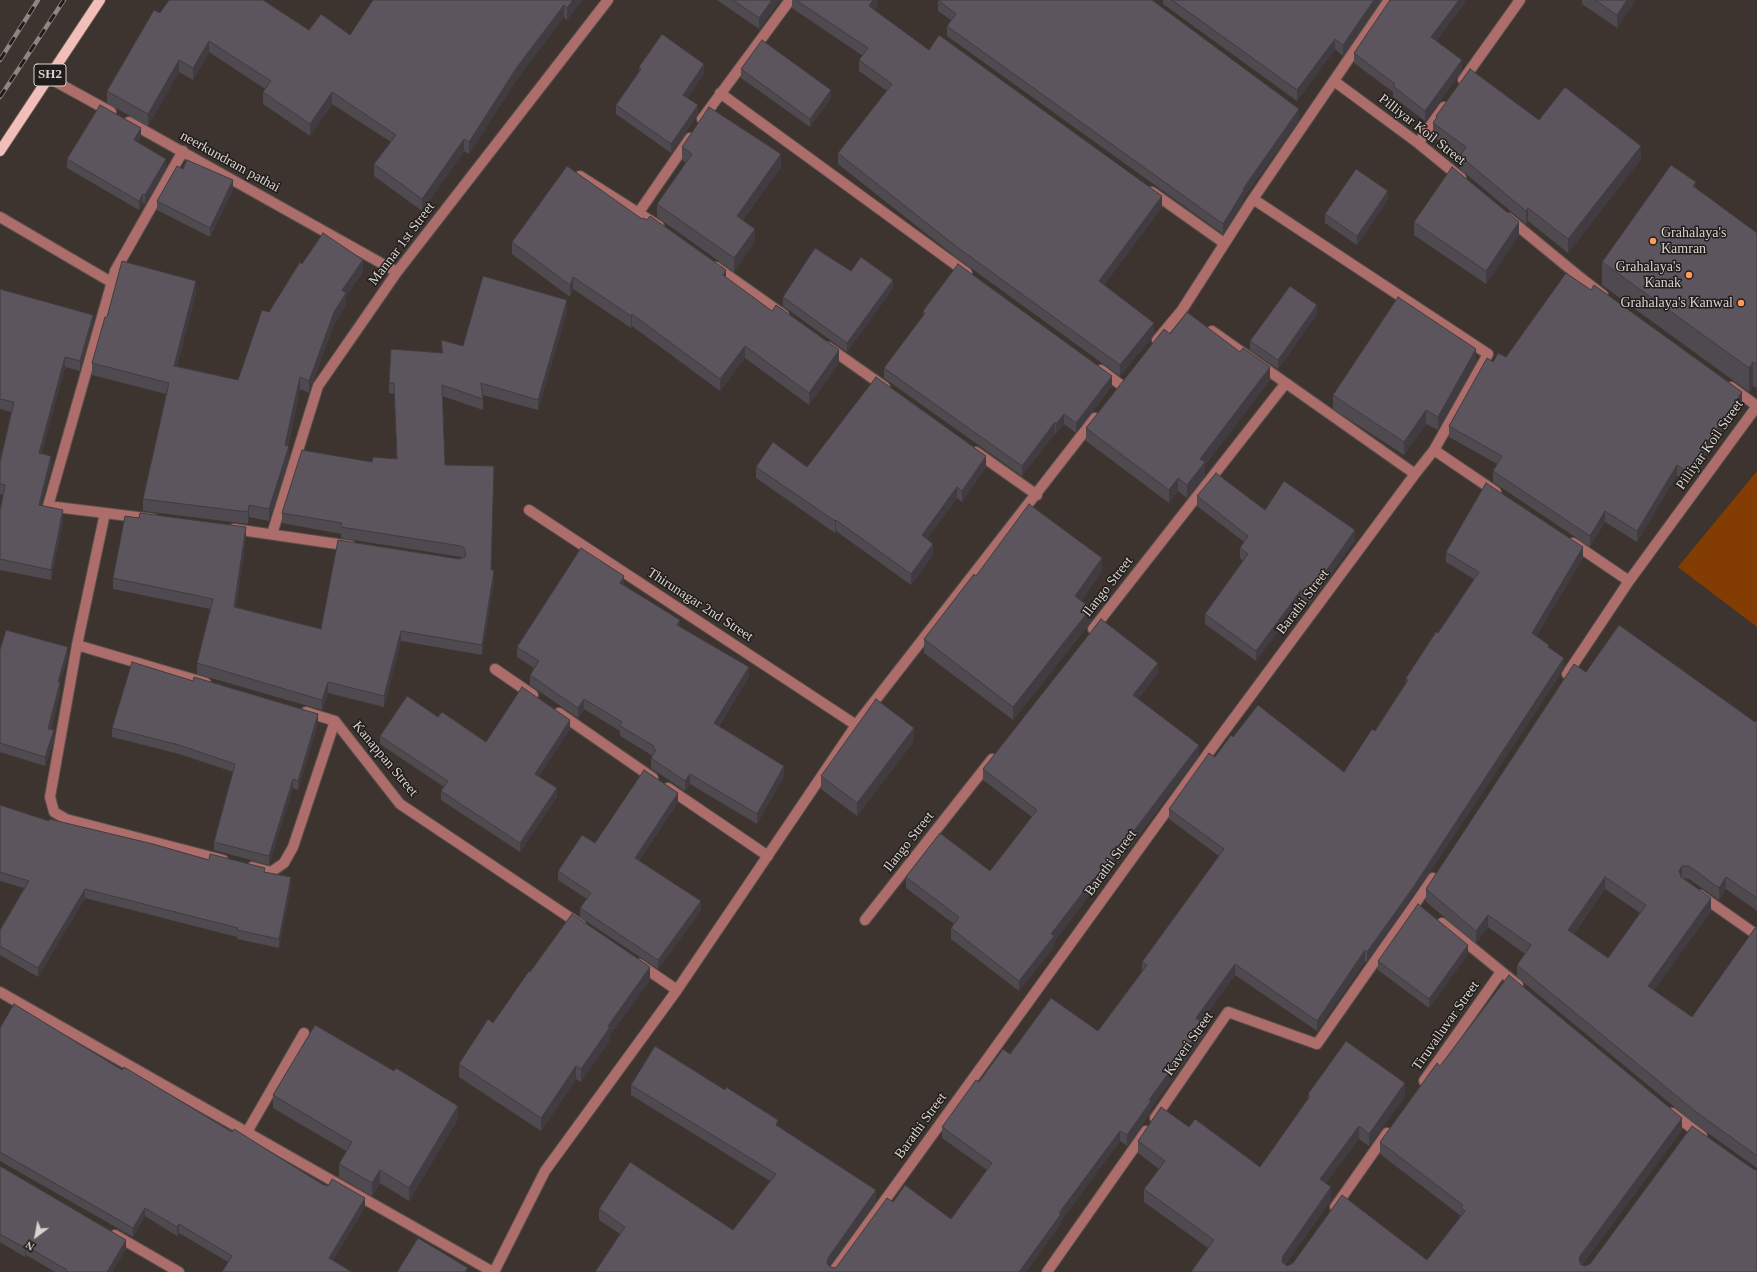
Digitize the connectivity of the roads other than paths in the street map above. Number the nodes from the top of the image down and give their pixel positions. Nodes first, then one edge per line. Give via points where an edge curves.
1 (100, 0) edge
2 (608, 0) edge
3 (790, 0) edge
4 (1389, 0) edge
5 (1520, 0) edge
6 (49, 78) junction
7 (1334, 81) junction
8 (720, 93) junction
9 (1418, 143) junction
10 (0, 151) edge
11 (183, 151) junction
12 (580, 176) edge
13 (1466, 183) edge
14 (1142, 185) edge
15 (1253, 199) junction
16 (639, 212) junction
17 (1502, 213) edge
18 (0, 217) edge
19 (664, 230) edge
20 (1224, 243) junction
21 (709, 262) edge
22 (398, 272) junction
23 (978, 281) edge
24 (111, 282) junction
25 (1612, 301) edge
26 (793, 322) edge
27 (1202, 324) edge
28 (818, 340) edge
29 (1149, 350) edge
30 (1095, 366) edge
31 (1725, 383) edge
32 (1285, 384) junction
33 (1121, 385) edge
34 (896, 395) edge
35 (1102, 409) edge
36 (966, 445) edge
37 (1434, 450) junction
38 (1415, 474) junction
39 (1037, 495) junction
40 (1506, 498) edge
41 (529, 510) dead end
42 (105, 514) junction
43 (161, 520) edge
44 (224, 528) edge
45 (272, 534) junction
46 (1564, 537) edge
47 (358, 547) edge
48 (1629, 581) junction
49 (1085, 640) edge
50 (77, 645) junction
51 (495, 669) dead end
52 (214, 685) edge
53 (1560, 685) edge
54 (540, 700) edge
55 (553, 709) edge
56 (297, 710) edge
57 (335, 721) junction
58 (856, 724) junction
59 (997, 752) edge
60 (768, 856) junction
61 (1439, 870) edge
62 (1692, 889) edge
63 (1435, 918) edge
64 (865, 920) dead end
65 (592, 932) edge
66 (1757, 935) edge
67 (631, 959) edge
68 (1501, 972) junction
69 (677, 990) junction
70 (0, 992) edge
71 (1526, 992) edge
72 (304, 1034) dead end
73 (1420, 1087) edge
74 (1667, 1109) edge
75 (1392, 1125) edge
76 (246, 1132) junction
77 (1709, 1142) edge
78 (1329, 1214) edge
79 (103, 1228) edge
80 (179, 1272) edge
81 (494, 1272) edge
82 (833, 1272) edge
83 (1047, 1272) edge

1 - 6 main road, SH2
2 - 22 street, Mannar 1st Street
3 - 8 street
4 - 7 street
5 - 9 street
6 - 10 main road, SH2
6 - 11 street, neerkundram pathai
7 - 9 street, Pilliyar Koil Street
7 - 15 street via 1305,115
8 - 16 street
8 - 23 street
9 - 13 street, Pilliyar Koil Street
11 - 22 street, neerkundram pathai
11 - 24 street
12 - 16 street
14 - 20 street
15 - 20 street
15 - 37 street, Barathi Street via 1488,354
16 - 19 street
17 - 25 street
18 - 24 street
20 - 29 street via 1186,312
21 - 26 street
22 - 45 street, Mannar 1st Street via 318,386
24 - 42 street via 48,506
27 - 32 street
28 - 34 street
30 - 33 street
31 - 48 street, Pilliyar Koil Street via 1757,406
32 - 38 street
32 - 49 street, Ilango Street
35 - 39 street
36 - 39 street
37 - 38 street, Barathi Street
37 - 40 street
38 - 82 street, Barathi Street via 1220,737
39 - 58 street
41 - 58 street, Thirunagar 2nd Street
42 - 43 street
42 - 50 street
44 - 45 street
45 - 47 street
46 - 48 street
48 - 53 street, Pilliyar Koil Street
50 - 52 street
50 - 57 street via 50,796 54,812 66,819 271,872 284,863 292,847
51 - 54 street
55 - 60 street
56 - 57 street, Kanappan Street
57 - 65 street, Kanappan Street via 400,804
58 - 60 street
59 - 64 street, Ilango Street
60 - 69 street
61 - 83 street, Kaveri Street via 1420,905 1317,1044 1228,1012
62 - 66 street
63 - 68 street
67 - 69 street
68 - 71 street
68 - 73 street, Tiruvalluvar Street
69 - 81 street via 545,1171
70 - 76 street
72 - 76 street
74 - 77 street via 1689,1132
75 - 78 street
76 - 81 street
79 - 80 street

